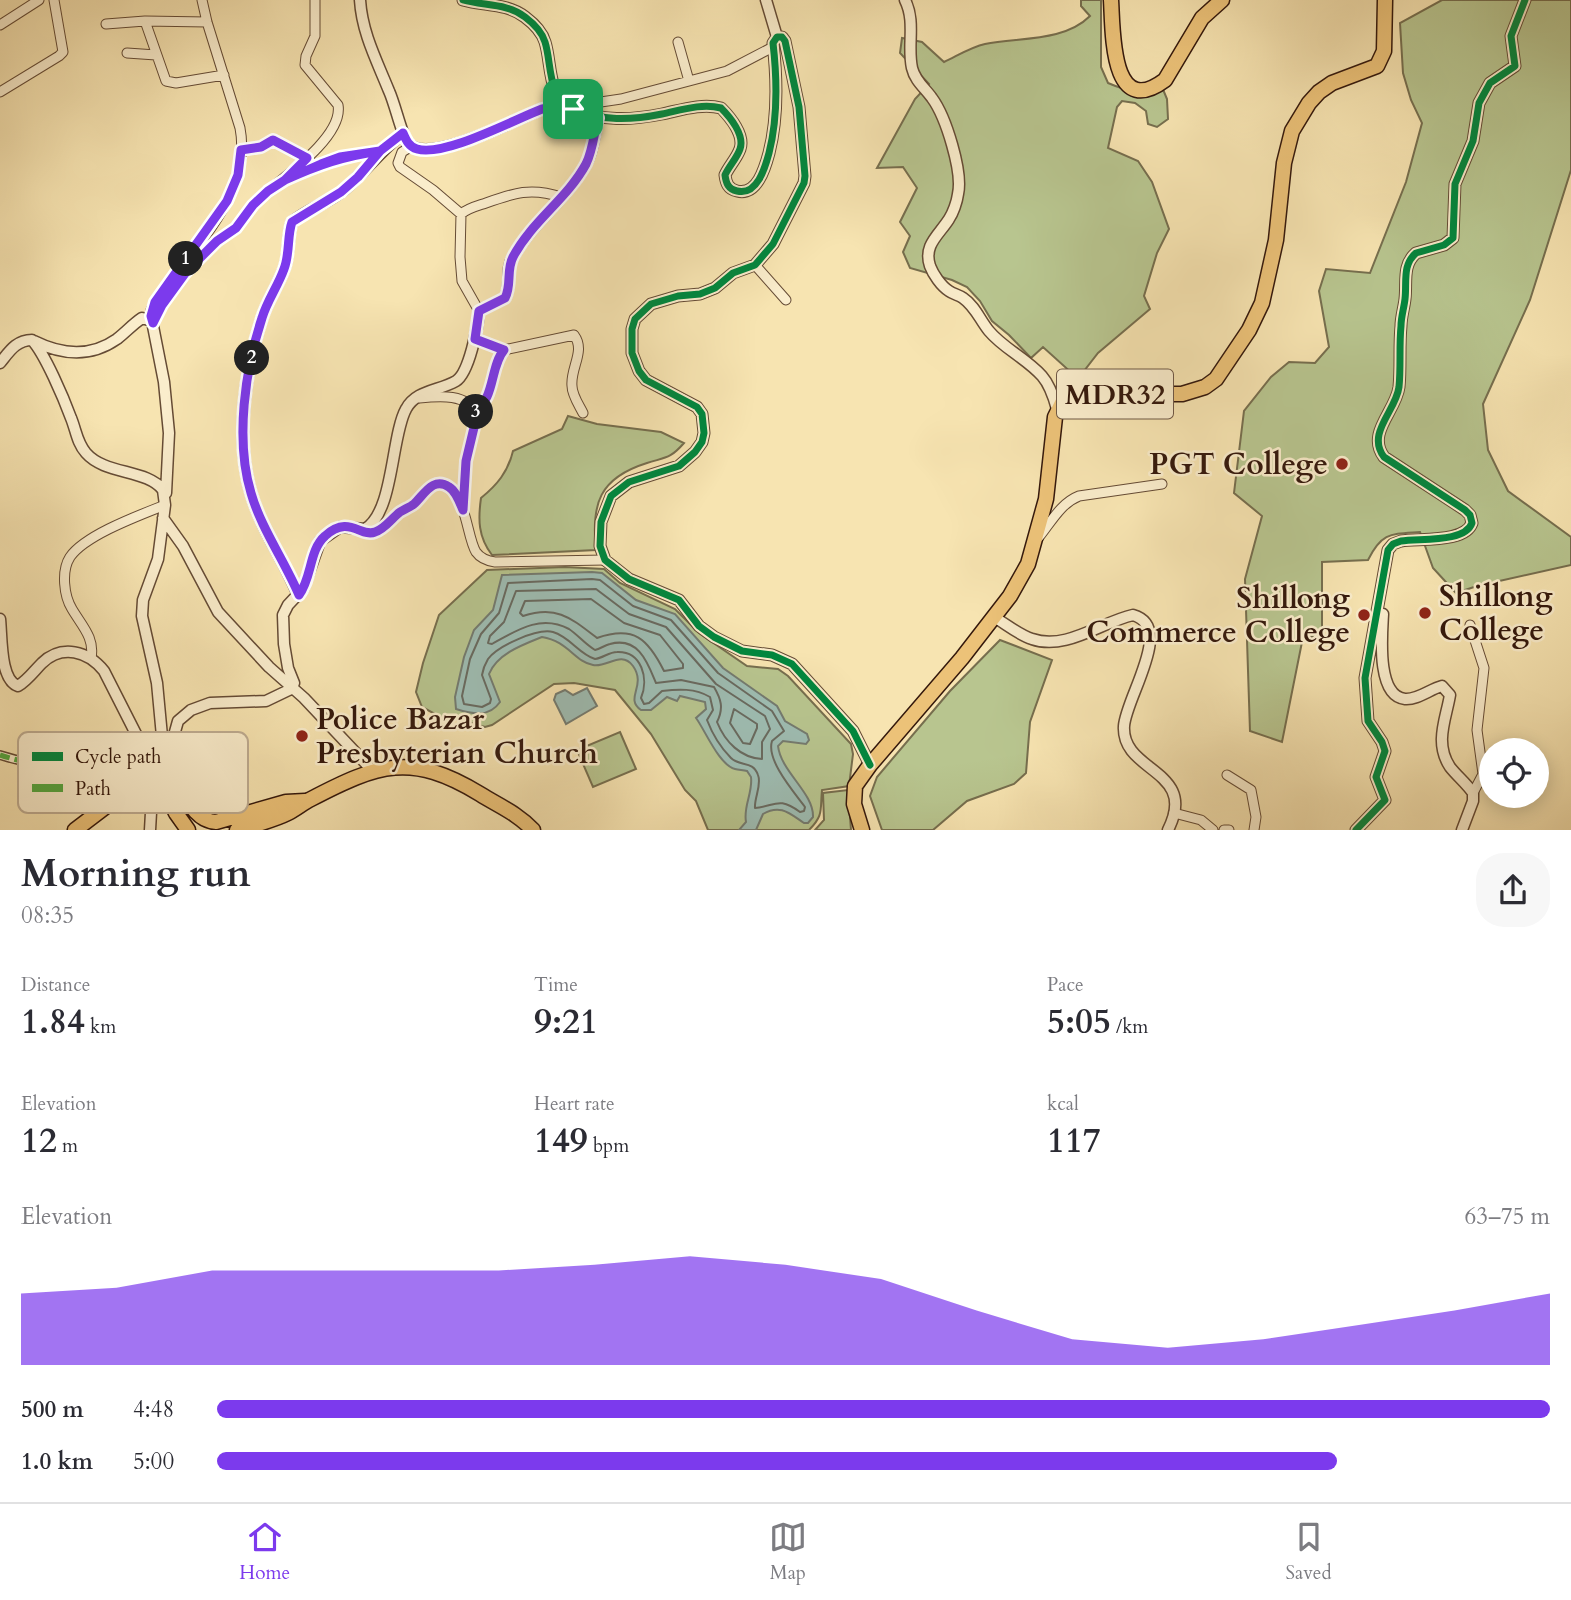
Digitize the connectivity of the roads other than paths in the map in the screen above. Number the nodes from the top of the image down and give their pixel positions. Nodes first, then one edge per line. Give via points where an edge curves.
1 (39, 0) edge
2 (54, 0) edge
3 (202, 0) edge
4 (315, 0) edge
5 (360, 0) edge
6 (463, 0) edge
7 (511, 0) edge
8 (766, 0) edge
9 (905, 0) edge
10 (1111, 0) edge
11 (1222, 0) edge
12 (1385, 0) edge
13 (1525, 0) edge
14 (495, 5) junction
15 (145, 21) junction
16 (207, 22) junction
17 (106, 24) dead end
18 (0, 25) edge
19 (678, 42) dead end
20 (775, 42) junction
21 (127, 53) dead end
22 (156, 55) junction
23 (224, 75) junction
24 (689, 81) junction
25 (0, 92) edge
26 (568, 106) junction
27 (598, 118) junction
28 (403, 133) junction
29 (412, 146) junction
30 (241, 150) junction
31 (380, 151) junction
32 (307, 158) junction
33 (285, 180) junction
34 (561, 197) junction
35 (460, 214) junction
36 (755, 265) junction
37 (786, 300) dead end
38 (479, 311) junction
39 (153, 322) junction
40 (475, 339) junction
41 (32, 340) junction
42 (504, 350) junction
43 (0, 363) edge
44 (418, 398) junction
45 (1057, 409) junction
46 (475, 410) junction
47 (583, 413) dead end
48 (1162, 484) dead end
49 (165, 504) junction
50 (463, 510) junction
51 (163, 518) junction
52 (360, 529) junction
53 (1036, 540) junction
54 (605, 560) junction
55 (1381, 587) junction
56 (299, 595) junction
57 (995, 617) junction
58 (0, 619) edge
59 (1470, 625) dead end
60 (91, 658) junction
61 (291, 689) junction
62 (135, 732) edge
63 (157, 732) edge
64 (173, 732) edge
65 (0, 755) edge
66 (18, 759) edge
67 (870, 765) junction
68 (372, 770) junction
69 (1227, 775) dead end
70 (1472, 793) junction
71 (307, 801) junction
72 (96, 813) edge
73 (176, 813) edge
74 (198, 813) edge
75 (1174, 813) junction
76 (75, 830) edge
77 (188, 830) edge
78 (237, 830) edge
79 (533, 830) edge
80 (862, 830) edge
81 (1168, 830) edge
82 (1213, 830) edge
83 (1254, 830) edge
84 (1356, 830) edge
85 (1462, 830) edge

1 - 18 street
2 - 25 street via 63,52
3 - 16 street
4 - 32 street via 315,36 305,65 339,111 333,128
5 - 28 street via 371,51
6 - 14 street
7 - 14 street
8 - 20 street
9 - 45 street via 911,13 915,76 942,118 959,176 959,193 950,218 931,242 930,265 937,279 975,310 999,342 1042,376
10 - 11 main road via 1115,65 1126,83 1140,89 1165,80 1202,18
12 - 45 main road, MDR32 via 1382,59 1369,70 1319,92 1292,131 1262,303 1216,379 1194,391 1164,395 1086,394 1068,399
13 - 55 street via 1512,31 1516,66 1490,83 1479,103 1473,141 1455,184 1453,237 1444,246 1416,253 1407,265 1398,390 1377,439 1384,457 1465,510 1472,526 1458,536 1393,544
14 - 26 street via 525,16 537,28 545,40 554,87
15 - 16 street
15 - 17 street
15 - 22 street
16 - 23 street
19 - 24 street
20 - 24 street via 727,71
20 - 27 street via 769,153 761,177 747,191 731,189 727,183 725,175 741,143 721,108
20 - 36 street via 782,37 785,41 799,107 805,176 773,244
21 - 22 street
22 - 23 street via 162,75 170,83
23 - 30 street via 240,128
24 - 26 street via 609,102
26 - 27 street
26 - 29 street via 542,109 449,146 419,150
27 - 34 street via 586,165
28 - 29 street
28 - 31 street
29 - 35 street via 402,152 400,167
30 - 32 street via 273,140
30 - 39 street via 238,175 227,201 155,302
31 - 33 street via 340,157
31 - 56 street via 341,192 292,222 285,268 262,316 249,368 243,424 248,483
32 - 33 street
33 - 39 street via 260,197 236,228 201,256
34 - 35 street via 543,191 505,195
34 - 38 street via 512,258 505,298
35 - 38 street via 462,281
36 - 37 street
36 - 54 street via 733,273 709,292 651,304 635,319 631,341 639,372 697,407 704,433 695,452 678,466 629,482 611,496 601,522 600,546
38 - 40 street
39 - 41 street via 144,317 115,340 88,352 62,352
39 - 49 street via 169,433
40 - 42 street
40 - 44 street via 458,379
41 - 43 street via 14,346
41 - 49 street via 87,455 154,481 163,490
42 - 46 street via 497,359 485,403
42 - 47 street via 575,335 579,353 572,384
44 - 46 street via 452,398
44 - 52 street via 404,412 376,517 369,527
45 - 53 main road, MDR32
46 - 50 street
48 - 53 street via 1072,499
49 - 51 street
49 - 60 street via 110,529 71,557 66,567 65,590 92,643
50 - 52 street via 448,485 436,484 377,531
50 - 54 street via 476,552 489,562
51 - 61 street via 218,612
51 - 63 street via 158,559 142,616 157,683
52 - 56 street via 340,527 325,535
53 - 57 main road, MDR32 via 1028,564
54 - 67 street via 629,579 679,600 714,637 743,651 772,655 792,664 853,731
55 - 70 street via 1386,683 1405,699 1436,687 1446,689 1450,695 1441,736 1443,749
55 - 84 street via 1365,696 1368,721 1384,746 1376,777 1385,800
56 - 61 street via 284,611 282,621 294,683
57 - 67 main road, MDR32
57 - 75 street via 1034,640 1046,641 1077,636 1133,615 1147,623 1152,639 1125,719 1124,737 1134,755 1172,788
58 - 60 street via 5,673 14,685 24,683 60,652
59 - 70 street via 1483,668 1478,730 1483,774
60 - 62 street via 104,671
61 - 64 street via 266,701 210,703 191,709
61 - 68 street
65 - 66 street
67 - 80 main road, MDR32 via 854,793
68 - 71 main road
68 - 79 main road via 409,767 439,775 506,807
69 - 83 street via 1251,790
70 - 85 street
71 - 74 main road via 208,822
71 - 78 main road via 288,813
72 - 76 main road
73 - 77 main road
75 - 81 street
75 - 82 street via 1201,820

